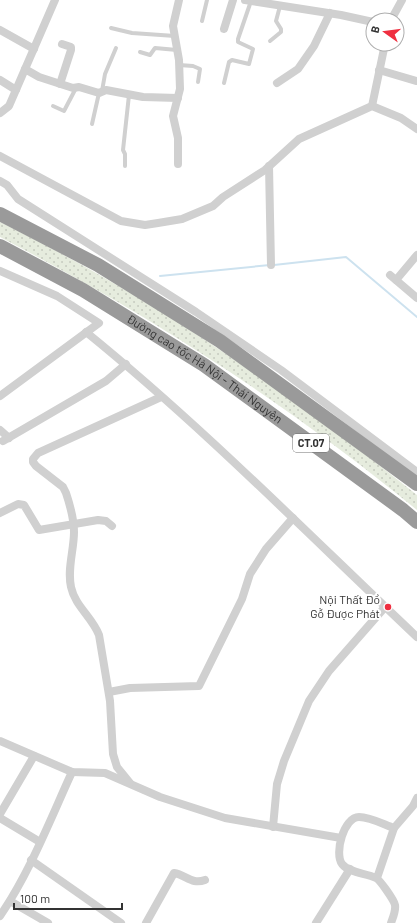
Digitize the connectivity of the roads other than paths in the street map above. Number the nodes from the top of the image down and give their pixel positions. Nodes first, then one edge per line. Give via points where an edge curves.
1 (55, 0) edge
2 (179, 0) edge
3 (207, 0) edge
4 (233, 0) edge
5 (402, 0) edge
6 (248, 1) edge
7 (280, 6) junction
8 (395, 12) edge
9 (330, 13) junction
10 (365, 20) edge
11 (202, 21) dead end
12 (111, 28) dead end
13 (224, 29) dead end
14 (0, 30) edge
15 (175, 36) junction
16 (270, 41) dead end
17 (62, 44) dead end
18 (34, 48) junction
19 (116, 48) dead end
20 (177, 50) junction
21 (140, 52) dead end
22 (383, 52) edge
23 (179, 66) junction
24 (25, 69) junction
25 (379, 70) junction
26 (0, 80) edge
27 (198, 82) dead end
28 (416, 82) dead end
29 (224, 83) dead end
30 (277, 83) dead end
31 (60, 84) junction
32 (76, 88) junction
33 (16, 90) junction
34 (101, 92) junction
35 (129, 94) junction
36 (178, 98) junction
37 (54, 106) dead end
38 (372, 106) junction
39 (0, 113) edge
40 (92, 124) dead end
41 (417, 128) edge
42 (0, 156) edge
43 (178, 164) dead end
44 (125, 166) dead end
45 (270, 166) junction
46 (0, 180) edge
47 (0, 214) edge
48 (0, 246) edge
49 (417, 255) edge
50 (271, 265) dead end
51 (0, 271) edge
52 (417, 298) edge
53 (86, 332) junction
54 (126, 364) junction
55 (0, 396) edge
56 (161, 397) junction
57 (0, 430) edge
58 (417, 472) edge
59 (417, 484) edge
60 (0, 513) edge
61 (293, 518) junction
62 (417, 522) edge
63 (73, 524) junction
64 (112, 526) dead end
65 (385, 607) junction
66 (417, 637) edge
67 (109, 692) junction
68 (0, 741) edge
69 (34, 756) junction
70 (72, 772) junction
71 (130, 783) junction
72 (417, 798) edge
73 (0, 814) edge
74 (0, 818) edge
75 (273, 827) junction
76 (394, 828) junction
77 (341, 838) junction
78 (40, 842) junction
79 (31, 860) junction
80 (350, 869) junction
81 (377, 878) junction
82 (205, 880) dead end
83 (10, 901) junction
84 (0, 916) edge
85 (48, 923) edge
86 (121, 923) edge
87 (146, 923) edge
88 (316, 923) edge
89 (391, 923) edge

1 - 18 street
2 - 15 street via 173,26
3 - 11 lane
4 - 13 street
5 - 8 street
6 - 7 street
6 - 29 lane via 238,42 253,49 249,64 232,60 229,62
7 - 9 street
7 - 16 lane via 276,21 281,32
9 - 10 street
9 - 30 street via 314,46 298,69
12 - 15 lane via 132,33
14 - 18 street
15 - 20 street
17 - 31 street via 71,47 71,50
18 - 24 street
19 - 34 lane
20 - 21 lane via 155,48 150,55
20 - 23 street
22 - 25 street
23 - 27 lane via 198,67
23 - 36 street
24 - 31 street
24 - 33 street
25 - 28 street
25 - 38 street
26 - 33 street
31 - 32 street
32 - 34 street
32 - 37 lane via 64,111
33 - 39 street via 9,106
34 - 35 street via 106,90
34 - 40 lane
35 - 36 street
35 - 44 lane via 123,150
36 - 43 street via 173,116 178,138
38 - 41 street
38 - 45 street via 299,139
42 - 45 street via 111,216 127,222 145,224 182,219 213,206
45 - 50 street
46 - 58 street via 18,199 196,312 281,370
47 - 59 highway, CT.07 via 98,265 220,341
48 - 62 highway, Đường cao tốc Hà Nội - Thái Nguyên / CT.07 via 83,290 204,365
49 - 52 street via 393,277
51 - 53 street via 57,296 99,324
53 - 54 street
53 - 55 street
54 - 56 street
54 - 57 street via 106,381 6,440
56 - 61 street
56 - 63 street via 34,456 33,462 65,490
60 - 63 street via 18,504 24,505 39,530
61 - 65 street
61 - 67 street via 266,549 250,574 242,599 199,686 130,688
63 - 64 street via 101,520
63 - 67 street via 71,587 76,602 99,635
65 - 66 street
65 - 75 street via 329,671 310,701 277,784
67 - 71 street via 113,754 117,767
68 - 69 street
69 - 70 street
69 - 73 street
70 - 71 street via 105,773
70 - 78 street
71 - 75 street via 160,797 225,818
72 - 76 street
74 - 78 street
75 - 77 street
76 - 77 street via 359,817 348,824
76 - 81 street
77 - 80 street via 339,858 342,864
78 - 79 street
79 - 83 street
79 - 86 street
80 - 81 street
80 - 88 street
81 - 89 street via 394,903 395,910
82 - 87 street via 192,881 174,873
83 - 84 street
83 - 85 street

